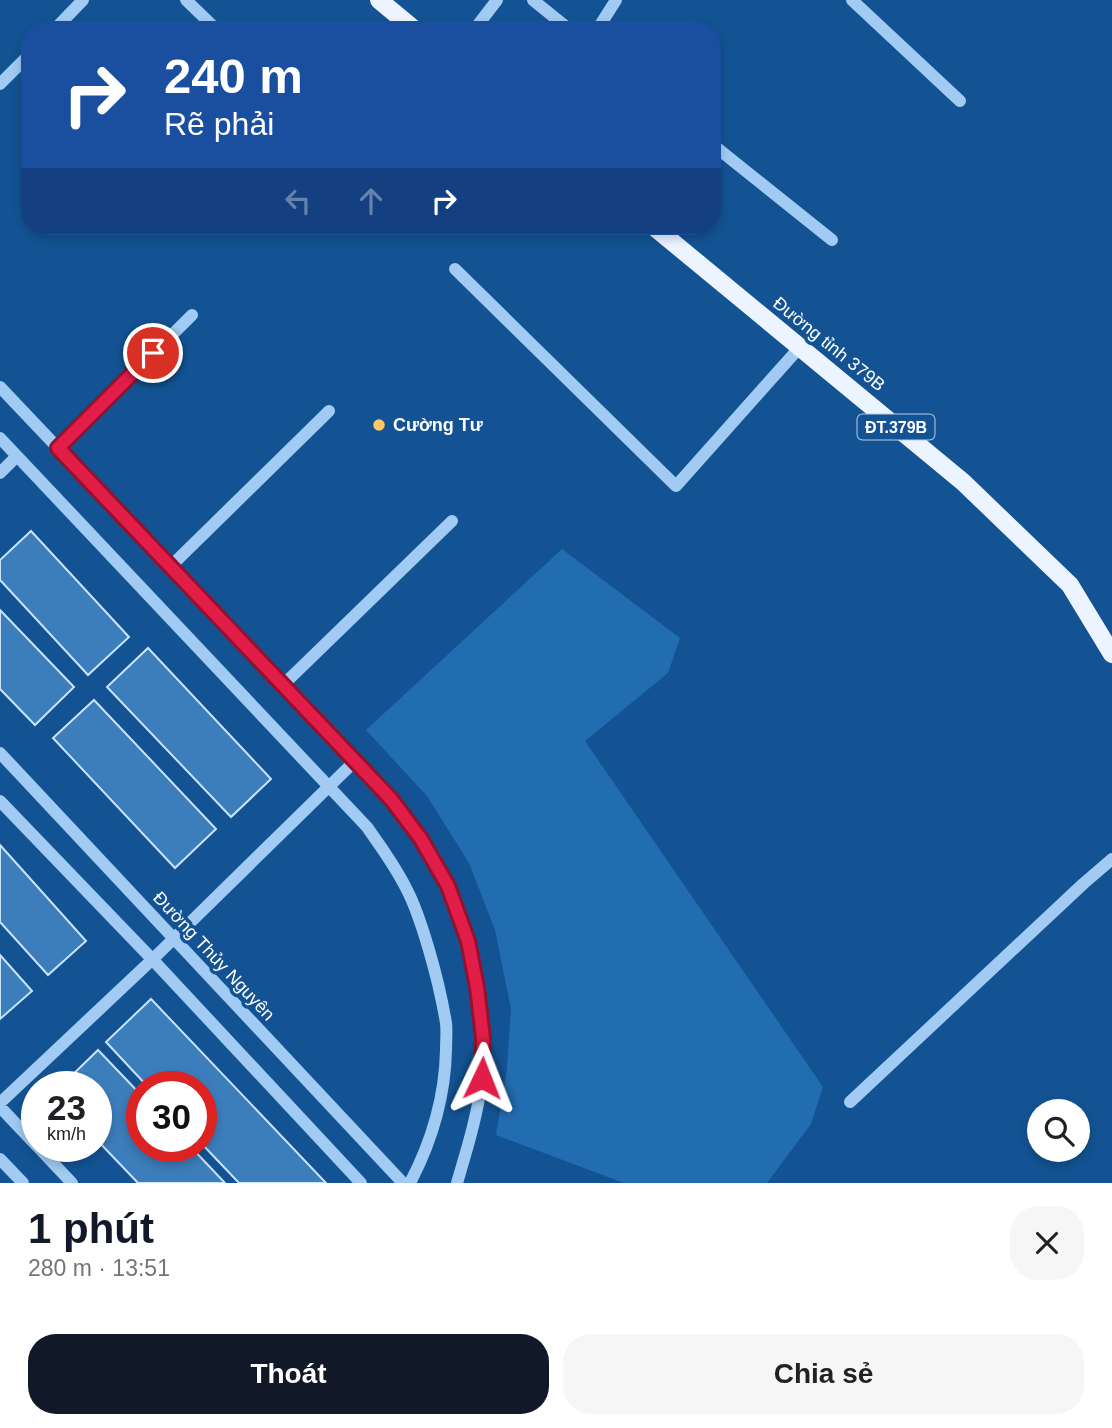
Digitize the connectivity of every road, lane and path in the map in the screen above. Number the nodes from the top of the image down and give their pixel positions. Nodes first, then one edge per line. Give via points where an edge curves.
1 (83, 0) edge
2 (186, 0) edge
3 (379, 0) edge
4 (497, 0) edge
5 (533, 0) edge
6 (616, 0) edge
7 (852, 0) edge
8 (63, 21) edge
9 (208, 21) edge
10 (404, 21) edge
11 (481, 21) edge
12 (559, 21) edge
13 (603, 21) edge
14 (21, 63) edge
15 (0, 84) edge
16 (960, 101) dead end
17 (721, 151) edge
18 (664, 235) edge
19 (832, 240) dead end
20 (455, 269) dead end
21 (192, 315) dead end
22 (800, 347) junction
23 (0, 387) edge
24 (329, 411) dead end
25 (0, 438) edge
26 (58, 448) junction
27 (17, 456) junction
28 (0, 472) edge
29 (452, 521) dead end
30 (170, 567) junction
31 (1112, 654) edge
32 (283, 685) junction
33 (0, 752) edge
34 (355, 761) junction
35 (328, 786) junction
36 (0, 801) edge
37 (1112, 859) edge
38 (174, 938) junction
39 (152, 959) junction
40 (850, 1102) dead end
41 (0, 1105) edge
42 (21, 1128) edge
43 (0, 1158) edge
44 (52, 1162) edge
45 (23, 1183) edge
46 (72, 1183) edge
47 (361, 1183) edge
48 (403, 1183) edge
49 (410, 1183) edge
50 (457, 1183) edge

1 - 8 street
2 - 9 street
3 - 10 main road
4 - 11 street
5 - 12 street
6 - 13 street
7 - 16 street
14 - 15 street
17 - 19 street
18 - 22 main road, Đường tỉnh 379B / ĐT.379B
20 - 22 street via 676,486
21 - 26 street
22 - 31 main road, Đường tỉnh 379B / ĐT.379B via 964,482 1070,584
23 - 26 street
24 - 30 street
25 - 27 street
26 - 30 street
27 - 28 street
27 - 35 street
29 - 32 street
30 - 32 street
32 - 34 street
33 - 38 street, Đường Thủy Nguyên
34 - 35 street
34 - 50 street via 421,839 448,886 468,941 483,1038 482,1078
35 - 38 street
35 - 49 street via 366,827 408,891 440,990 446,1026 443,1091 424,1157
36 - 39 street
37 - 40 street
38 - 39 street
38 - 48 street, Đường Thủy Nguyên
39 - 41 street
39 - 47 street
41 - 42 street
43 - 45 street
44 - 46 street

